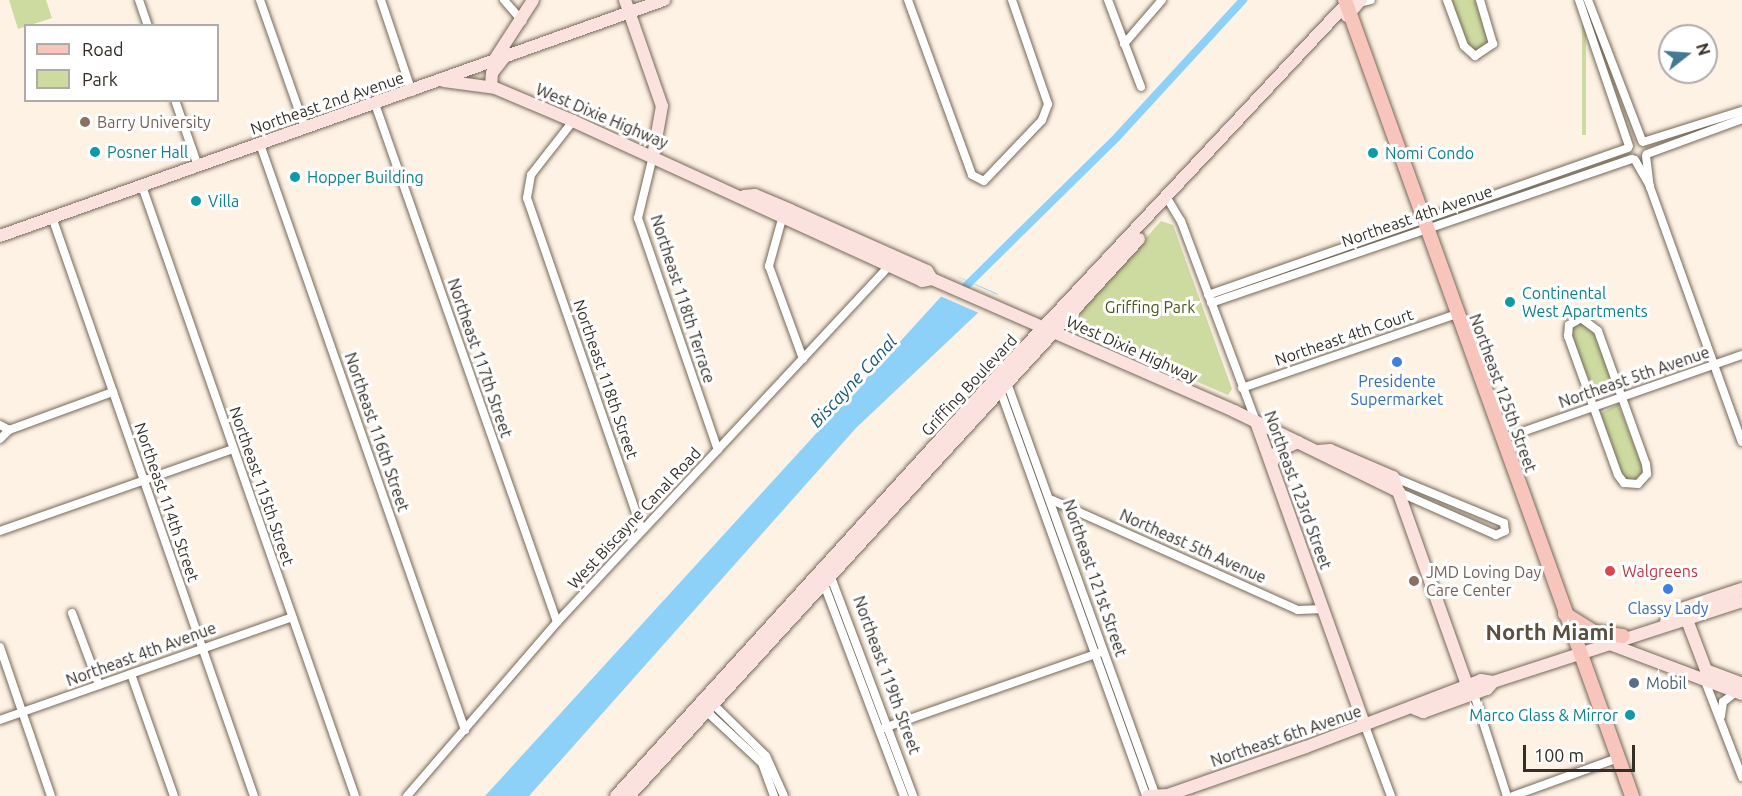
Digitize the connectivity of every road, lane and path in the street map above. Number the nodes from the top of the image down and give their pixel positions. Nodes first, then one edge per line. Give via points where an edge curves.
1 (139, 0) edge
2 (260, 0) edge
3 (381, 0) edge
4 (504, 0) edge
5 (533, 0) edge
6 (664, 0) edge
7 (908, 0) edge
8 (1012, 0) edge
9 (1108, 0) edge
10 (1162, 0) edge
11 (1371, 0) edge
12 (1447, 0) edge
13 (1480, 0) edge
14 (1579, 0) edge
15 (1588, 0) edge
16 (1352, 3) edge
17 (627, 6) edge
18 (522, 21) junction
19 (147, 24) edge
20 (1124, 44) junction
21 (506, 57) junction
22 (492, 61) junction
23 (444, 81) junction
24 (491, 87) junction
25 (1141, 87) dead end
26 (412, 92) junction
27 (176, 102) edge
28 (375, 104) junction
29 (1742, 111) edge
30 (1742, 119) edge
31 (573, 122) junction
32 (305, 128) junction
33 (1642, 142) junction
34 (260, 144) junction
35 (1628, 147) junction
36 (1647, 155) junction
37 (653, 156) junction
38 (1634, 160) junction
39 (198, 166) junction
40 (142, 186) junction
41 (1650, 187) junction
42 (1531, 188) junction
43 (744, 196) junction
44 (1169, 201) junction
45 (52, 217) junction
46 (782, 219) junction
47 (1425, 225) junction
48 (0, 236) edge
49 (889, 266) junction
50 (932, 279) junction
51 (1210, 299) junction
52 (1457, 314) junction
53 (1050, 330) junction
54 (1742, 355) edge
55 (803, 359) junction
56 (1714, 365) junction
57 (998, 375) junction
58 (1005, 388) junction
59 (1242, 388) junction
60 (113, 392) junction
61 (1621, 396) junction
62 (1593, 406) junction
63 (1256, 422) junction
64 (0, 425) edge
65 (9, 430) junction
66 (1502, 439) junction
67 (0, 440) edge
68 (1298, 442) junction
69 (1742, 442) edge
70 (233, 449) junction
71 (718, 450) junction
72 (1318, 451) junction
73 (1272, 463) junction
74 (1393, 477) junction
75 (144, 479) junction
76 (1399, 492) junction
77 (1052, 500) junction
78 (642, 530) junction
79 (0, 531) edge
80 (825, 575) junction
81 (1742, 589) edge
82 (1742, 601) edge
83 (1324, 609) junction
84 (72, 613) dead end
85 (1565, 614) junction
86 (292, 617) junction
87 (1687, 620) junction
88 (557, 622) junction
89 (1666, 622) junction
90 (1623, 636) junction
91 (1607, 643) junction
92 (0, 647) edge
93 (202, 647) junction
94 (1100, 652) junction
95 (1578, 652) junction
96 (130, 674) junction
97 (1706, 676) junction
98 (99, 685) junction
99 (1471, 689) junction
100 (1740, 690) edge
101 (707, 705) junction
102 (22, 712) junction
103 (1720, 716) junction
104 (0, 720) edge
105 (1365, 726) junction
106 (885, 728) junction
107 (465, 730) junction
108 (1618, 758) junction
109 (1742, 777) edge
110 (1157, 795) edge
111 (51, 796) edge
112 (174, 796) edge
113 (254, 796) edge
114 (355, 796) edge
115 (407, 796) edge
116 (616, 796) edge
117 (629, 796) edge
118 (774, 796) edge
119 (784, 796) edge
120 (904, 796) edge
121 (913, 796) edge
122 (1391, 796) edge
123 (1508, 796) edge
124 (1513, 796) edge
125 (1632, 796) edge

1 - 19 street
2 - 32 street
3 - 26 street
4 - 18 street
5 - 18 main road
6 - 17 main road, Northeast 2nd Avenue
7 - 8 street via 972,175 984,181 1042,120 1048,104
9 - 20 street
10 - 20 street
11 - 16 street
12 - 13 street via 1464,46 1475,56 1494,44
14 - 35 street
15 - 33 street
16 - 44 main road, Griffing Boulevard
16 - 47 main road, Northeast 125th Street
17 - 21 main road, Northeast 2nd Avenue
17 - 37 main road via 662,106
18 - 22 main road
20 - 25 street
21 - 22 main road, Northeast 2nd Avenue
21 - 24 main road via 492,73
22 - 23 main road, Northeast 2nd Avenue
23 - 24 main road, West Dixie Highway
23 - 26 main road, Northeast 2nd Avenue
24 - 31 main road, West Dixie Highway
26 - 28 main road, Northeast 2nd Avenue
27 - 39 street
28 - 32 main road, Northeast 2nd Avenue
28 - 88 street, Northeast 117th Street
29 - 33 street
30 - 36 street
31 - 37 main road, West Dixie Highway
31 - 78 street, Northeast 118th Street via 526,186 540,239
32 - 34 main road, Northeast 2nd Avenue
33 - 35 street, Northeast 4th Avenue
33 - 36 street
34 - 39 main road, Northeast 2nd Avenue
34 - 107 street, Northeast 116th Street
35 - 38 street
35 - 42 street, Northeast 4th Avenue
36 - 38 street, Northeast 4th Avenue
36 - 41 street
37 - 43 main road, West Dixie Highway
37 - 71 street, Northeast 118th Terrace via 638,218
38 - 41 street
38 - 42 street, Northeast 4th Avenue
39 - 40 main road, Northeast 2nd Avenue
40 - 45 main road, Northeast 2nd Avenue
40 - 70 street, Northeast 115th Street
41 - 56 street
42 - 47 street, Northeast 4th Avenue
43 - 46 main road, West Dixie Highway via 751,205
43 - 50 main road, West Dixie Highway via 779,205 927,271
44 - 51 street, Northeast 123rd Street
44 - 53 main road, Griffing Boulevard
45 - 48 main road, Northeast 2nd Avenue
45 - 60 street, Northeast 114th Street
46 - 49 main road, West Dixie Highway
46 - 55 street via 769,266
47 - 51 street, Northeast 4th Avenue
47 - 52 main road, Northeast 125th Street
49 - 50 main road, West Dixie Highway via 922,280
49 - 55 street, West Biscayne Canal Road
50 - 53 main road, West Dixie Highway
51 - 59 street, Northeast 123rd Street
52 - 59 street, Northeast 4th Court
52 - 66 main road, Northeast 125th Street
53 - 57 main road, Griffing Boulevard
53 - 58 main road, Griffing Boulevard
53 - 63 main road, West Dixie Highway
54 - 56 street, Northeast 5th Avenue
55 - 71 street, West Biscayne Canal Road
56 - 61 street, Northeast 5th Avenue
56 - 69 street
57 - 58 street, Northeast 121st Street
57 - 80 main road, Griffing Boulevard
58 - 77 street, Northeast 121st Street
58 - 80 main road, Griffing Boulevard
58 - 94 street, Northeast 121st Street
59 - 63 street, Northeast 123rd Street
60 - 65 street
60 - 75 street, Northeast 114th Street
61 - 62 street, Northeast 5th Avenue
61 - 62 street via 1595,325 1576,319 1568,336
61 - 62 street via 1647,469 1638,484 1620,480
62 - 66 street, Northeast 5th Avenue
63 - 68 main road, West Dixie Highway
63 - 73 main road, Northeast 123rd Street
64 - 65 street
65 - 67 street
66 - 85 main road, Northeast 125th Street
68 - 72 main road, West Dixie Highway
68 - 73 main road via 1282,448
70 - 75 street
70 - 86 street, Northeast 115th Street
71 - 78 street, West Biscayne Canal Road
72 - 74 main road, West Dixie Highway via 1330,450
72 - 76 main road, West Dixie Highway
73 - 83 main road, Northeast 123rd Street
74 - 76 main road
74 - 76 street, West Dixie Highway via 1504,524 1505,531 1496,535
75 - 79 street
75 - 93 street, Northeast 114th Street
76 - 99 main road
77 - 83 street, Northeast 5th Avenue via 1298,610
77 - 94 street, Northeast 121st Street
78 - 88 street, West Biscayne Canal Road
80 - 101 main road, Griffing Boulevard
80 - 106 street, Northeast 119th Street
81 - 89 main road, Northeast 6th Avenue via 1678,610
82 - 87 main road, Northeast 6th Avenue
83 - 105 main road, Northeast 123rd Street
84 - 98 street
85 - 90 main road via 1594,632
85 - 95 main road, Northeast 125th Street
86 - 93 street, Northeast 4th Avenue
86 - 114 street, Northeast 115th Street
87 - 89 main road, Northeast 6th Avenue
87 - 97 main road
88 - 107 street, West Biscayne Canal Road
89 - 90 main road, Northeast 6th Avenue
90 - 91 main road, Northeast 6th Avenue
91 - 95 main road, Northeast 6th Avenue
91 - 97 main road
92 - 102 street
93 - 96 street, Northeast 4th Avenue
93 - 113 street, Northeast 114th Street
94 - 106 street
94 - 110 street, Northeast 121st Street
94 - 110 street, Northeast 121st Street
95 - 99 main road, Northeast 6th Avenue
95 - 108 main road, Northeast 125th Street
96 - 98 street, Northeast 4th Avenue
96 - 112 street
97 - 100 main road
97 - 103 street
98 - 102 street, Northeast 4th Avenue
99 - 105 main road, Northeast 6th Avenue via 1420,701 1415,709
99 - 123 street
100 - 103 street via 1723,702
101 - 116 main road, Griffing Boulevard
101 - 117 main road, Griffing Boulevard
101 - 118 street via 762,763
101 - 119 street via 766,756
102 - 104 street, Northeast 4th Avenue
102 - 111 street
103 - 109 street
105 - 110 main road, Northeast 6th Avenue
105 - 122 street, Northeast 123rd Street
106 - 120 street, Northeast 119th Street
106 - 121 street, Northeast 119th Street
107 - 115 street, West Biscayne Canal Road
108 - 124 street
108 - 125 main road, Northeast 125th Street

